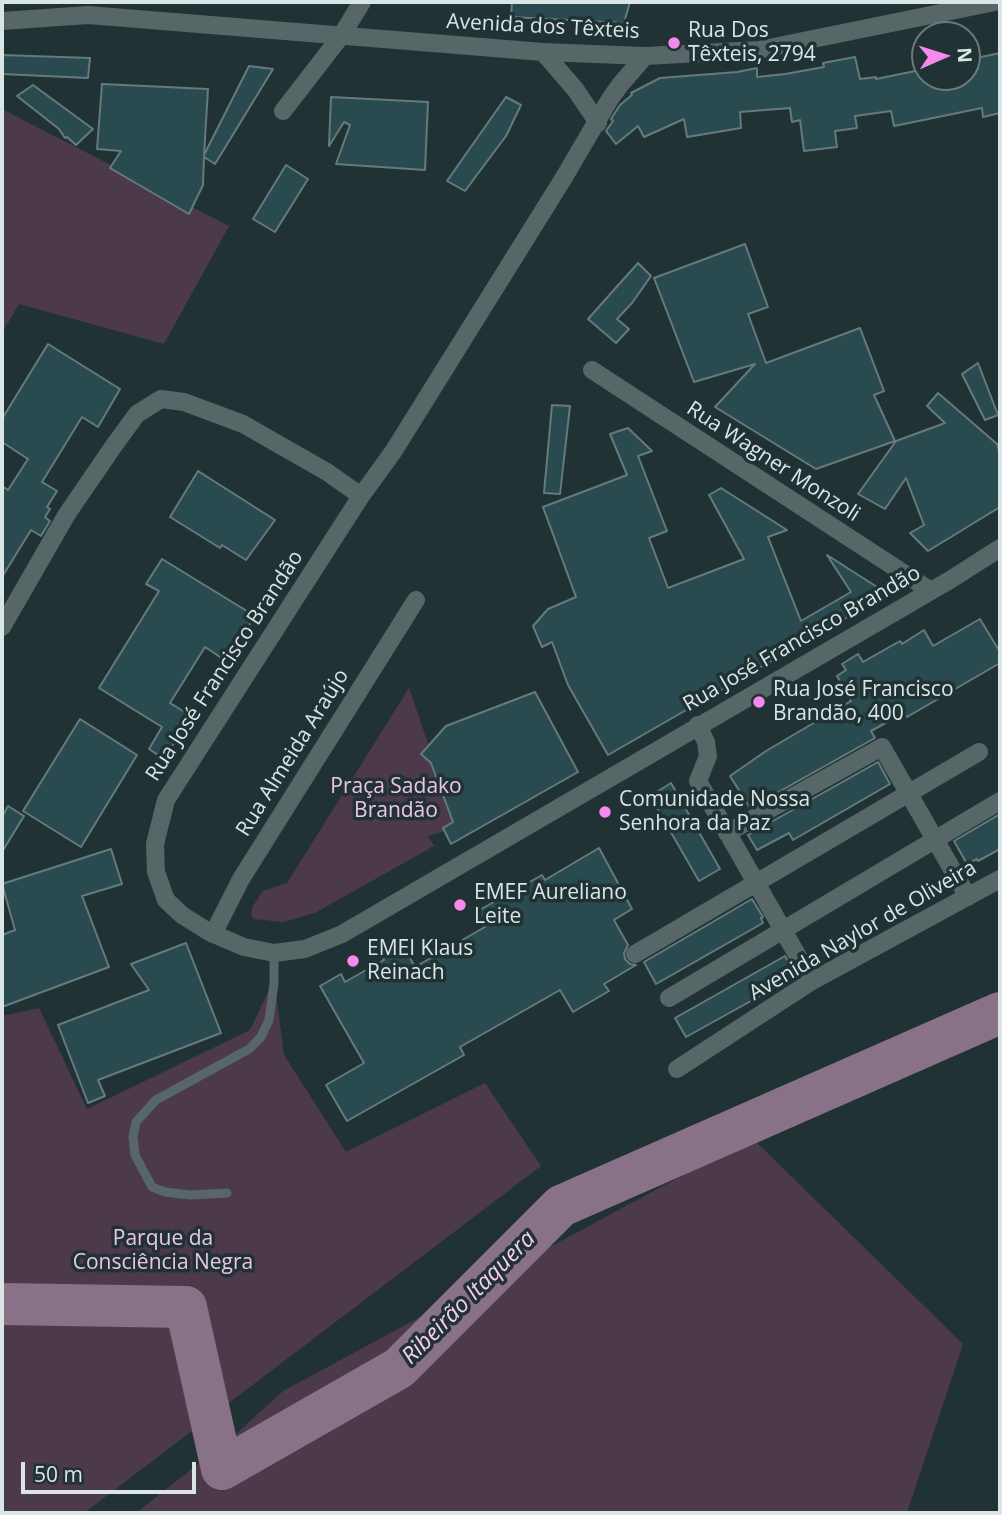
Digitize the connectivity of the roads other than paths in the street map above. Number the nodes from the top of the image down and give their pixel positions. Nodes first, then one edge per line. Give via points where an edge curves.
1 (362, 2) edge
2 (995, 2) edge
3 (86, 8) edge
4 (2, 21) edge
5 (341, 36) junction
6 (543, 52) junction
7 (645, 56) junction
8 (284, 111) dead end
9 (598, 123) junction
10 (592, 370) dead end
11 (361, 496) junction
12 (1000, 548) edge
13 (931, 591) junction
14 (416, 600) dead end
15 (2, 627) edge
16 (698, 725) junction
17 (979, 752) dead end
18 (909, 793) junction
19 (1000, 801) edge
20 (727, 833) junction
21 (935, 840) junction
22 (1000, 879) edge
23 (756, 883) junction
24 (968, 897) junction
25 (783, 930) junction
26 (213, 934) junction
27 (274, 953) junction
28 (635, 954) dead end
29 (812, 981) junction
30 (669, 998) dead end
31 (677, 1069) dead end
32 (227, 1193) dead end

1 - 5 street
2 - 7 street, Avenida dos Têxteis via 759,50
3 - 4 street, Avenida dos Têxteis
3 - 5 street, Avenida dos Têxteis
5 - 6 street, Avenida dos Têxteis
5 - 8 street
6 - 7 street, Avenida dos Têxteis
6 - 9 street
7 - 9 street, Rua José Francisco Brandão via 620,85
9 - 11 street, Rua José Francisco Brandão
10 - 13 street, Rua Wagner Monzoli
11 - 15 street via 243,424 184,402 161,399 137,414 115,444 67,514
11 - 26 street, Rua José Francisco Brandão via 166,800 155,844 156,872 166,900
12 - 13 street, Rua José Francisco Brandão
13 - 16 street, Rua José Francisco Brandão
14 - 26 street, Rua Almeida Araújo via 241,879
16 - 20 street via 708,756 698,781
16 - 27 street, Rua José Francisco Brandão via 342,934 305,949
17 - 18 street
18 - 20 street via 882,747
18 - 21 street
18 - 23 street
19 - 21 street
20 - 23 street
21 - 24 street
21 - 25 street
22 - 24 street, Avenida Naylor de Oliveira
23 - 25 street
23 - 28 street
24 - 29 street, Avenida Naylor de Oliveira
25 - 29 street
25 - 30 street
26 - 27 street, Rua José Francisco Brandão
27 - 32 lane via 269,1020 261,1037 249,1049 156,1100 136,1122 133,1137 135,1155 152,1187 190,1195
29 - 31 street, Avenida Naylor de Oliveira

